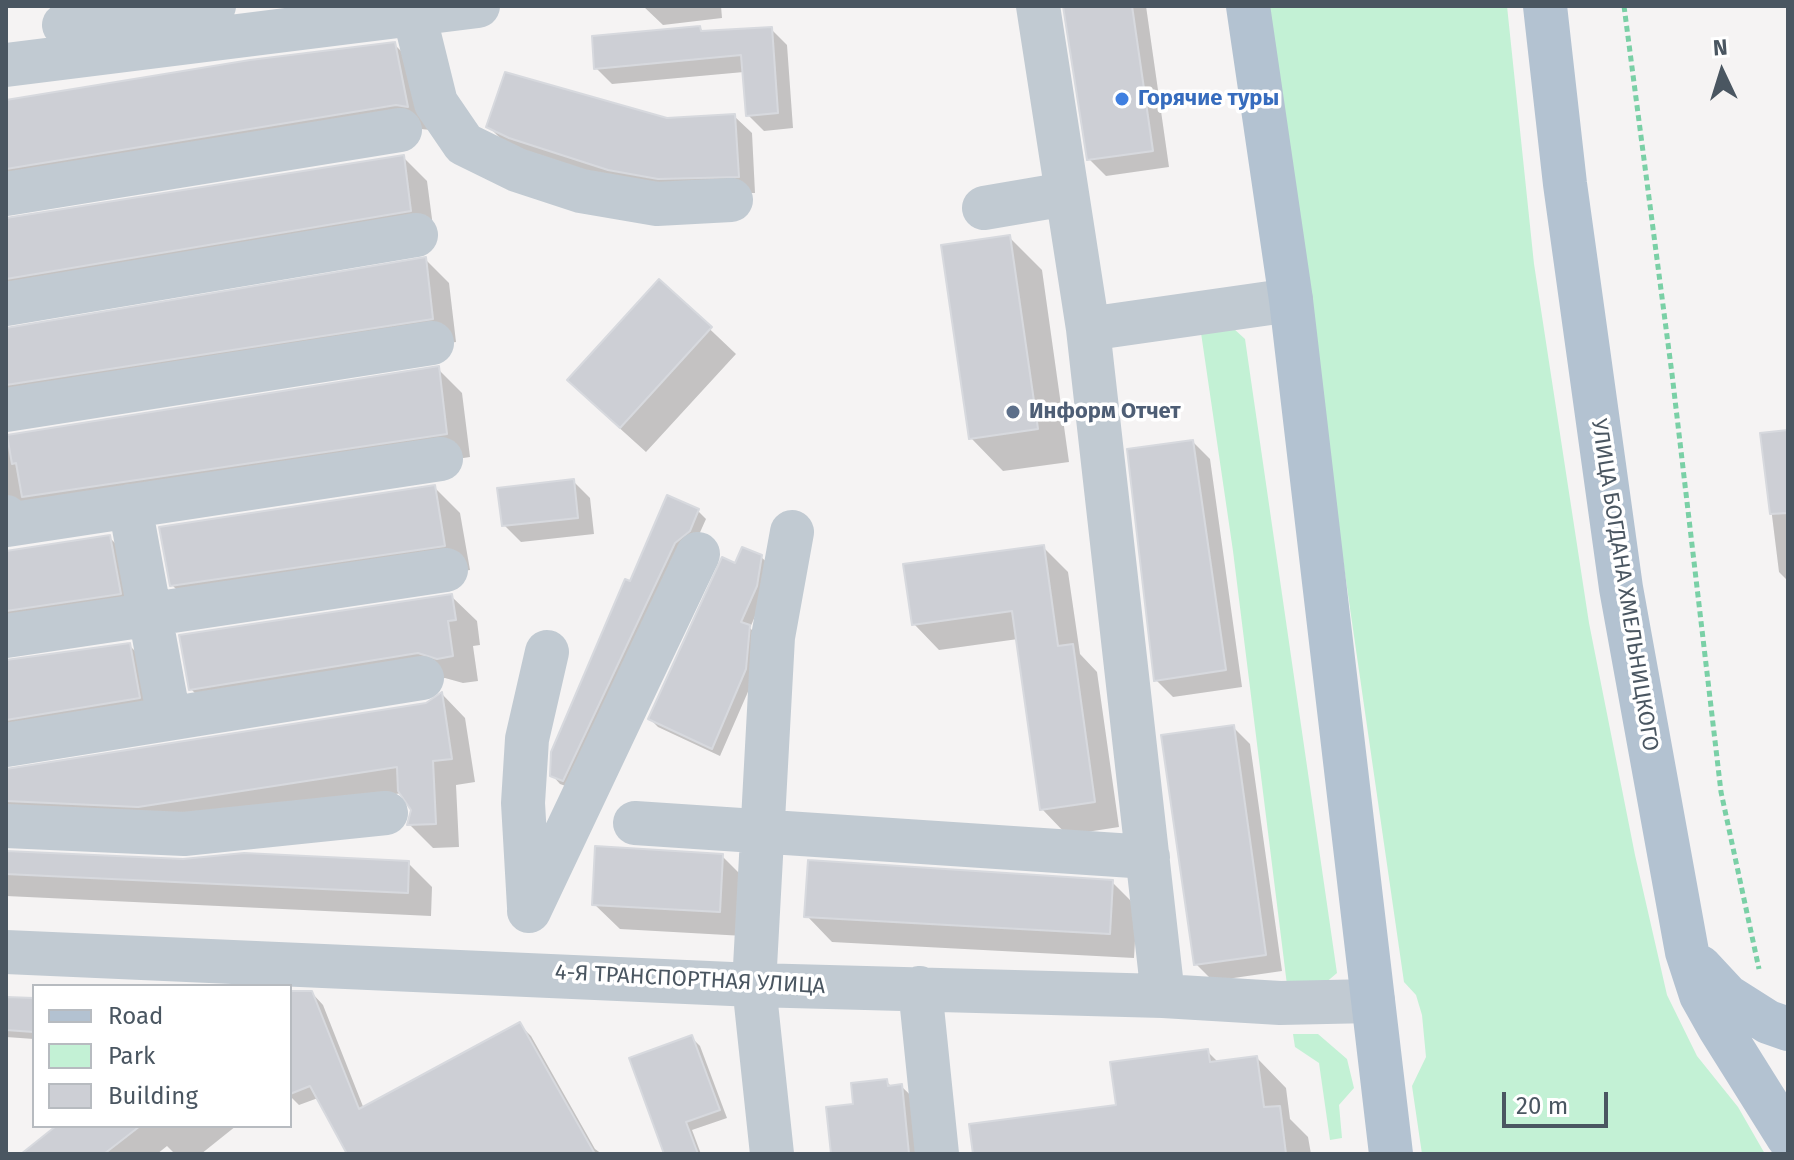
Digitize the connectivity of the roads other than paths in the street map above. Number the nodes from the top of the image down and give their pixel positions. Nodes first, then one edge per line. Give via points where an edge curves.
1 (214, 6) edge
2 (478, 6) edge
3 (1038, 6) edge
4 (1248, 6) edge
5 (1545, 6) edge
6 (412, 10) edge
7 (65, 29) edge
8 (6, 65) edge
9 (400, 130) dead end
10 (6, 194) edge
11 (1066, 194) junction
12 (731, 200) dead end
13 (984, 208) dead end
14 (416, 235) dead end
15 (1291, 300) junction
16 (6, 304) edge
17 (1088, 329) junction
18 (432, 343) dead end
19 (6, 410) edge
20 (441, 459) dead end
21 (130, 506) junction
22 (6, 522) edge
23 (792, 532) dead end
24 (698, 554) dead end
25 (446, 570) dead end
26 (150, 616) junction
27 (6, 636) edge
28 (547, 652) dead end
29 (422, 678) dead end
30 (169, 718) junction
31 (6, 745) edge
32 (386, 813) dead end
33 (635, 823) dead end
34 (6, 826) edge
35 (764, 832) junction
36 (1148, 857) junction
37 (529, 911) junction
38 (6, 952) edge
39 (1687, 952) junction
40 (520, 972) junction
41 (754, 985) junction
42 (920, 988) junction
43 (1163, 996) junction
44 (1373, 1001) junction
45 (1788, 1029) edge
46 (1788, 1137) edge
47 (772, 1154) edge
48 (937, 1154) edge
49 (1391, 1154) edge

1 - 7 street
2 - 6 street
3 - 11 street
4 - 15 main road
5 - 39 main road, УЛИЦА БОГДАНА ХМЕЛЬНИЦКОГО via 1621,588
6 - 7 street
6 - 12 street via 436,103 464,144 517,170 581,191 657,204
7 - 8 street
9 - 10 street
11 - 13 street
11 - 17 street
14 - 16 street
15 - 17 street
15 - 44 main road
17 - 36 street
18 - 19 street
20 - 21 street
21 - 22 street
21 - 26 street
23 - 35 street via 773,637
24 - 37 street
25 - 26 street
26 - 27 street
26 - 30 street
28 - 37 street via 527,739 523,803
29 - 30 street
30 - 31 street
32 - 34 street via 184,834
33 - 35 street
35 - 36 street
35 - 41 street
36 - 43 street
37 - 40 street
38 - 40 street, 4-Я ТРАНСПОРТНАЯ УЛИЦА
39 - 45 main road via 1727,996
39 - 46 main road, УЛИЦА БОГДАНА ХМЕЛЬНИЦКОГО via 1701,995
40 - 41 street, 4-Я ТРАНСПОРТНАЯ УЛИЦА
41 - 42 street, 4-Я ТРАНСПОРТНАЯ УЛИЦА
41 - 47 street
42 - 43 street, 4-Я ТРАНСПОРТНАЯ УЛИЦА
42 - 48 street
43 - 44 street, 4-Я ТРАНСПОРТНАЯ УЛИЦА via 1280,1003
44 - 49 main road

